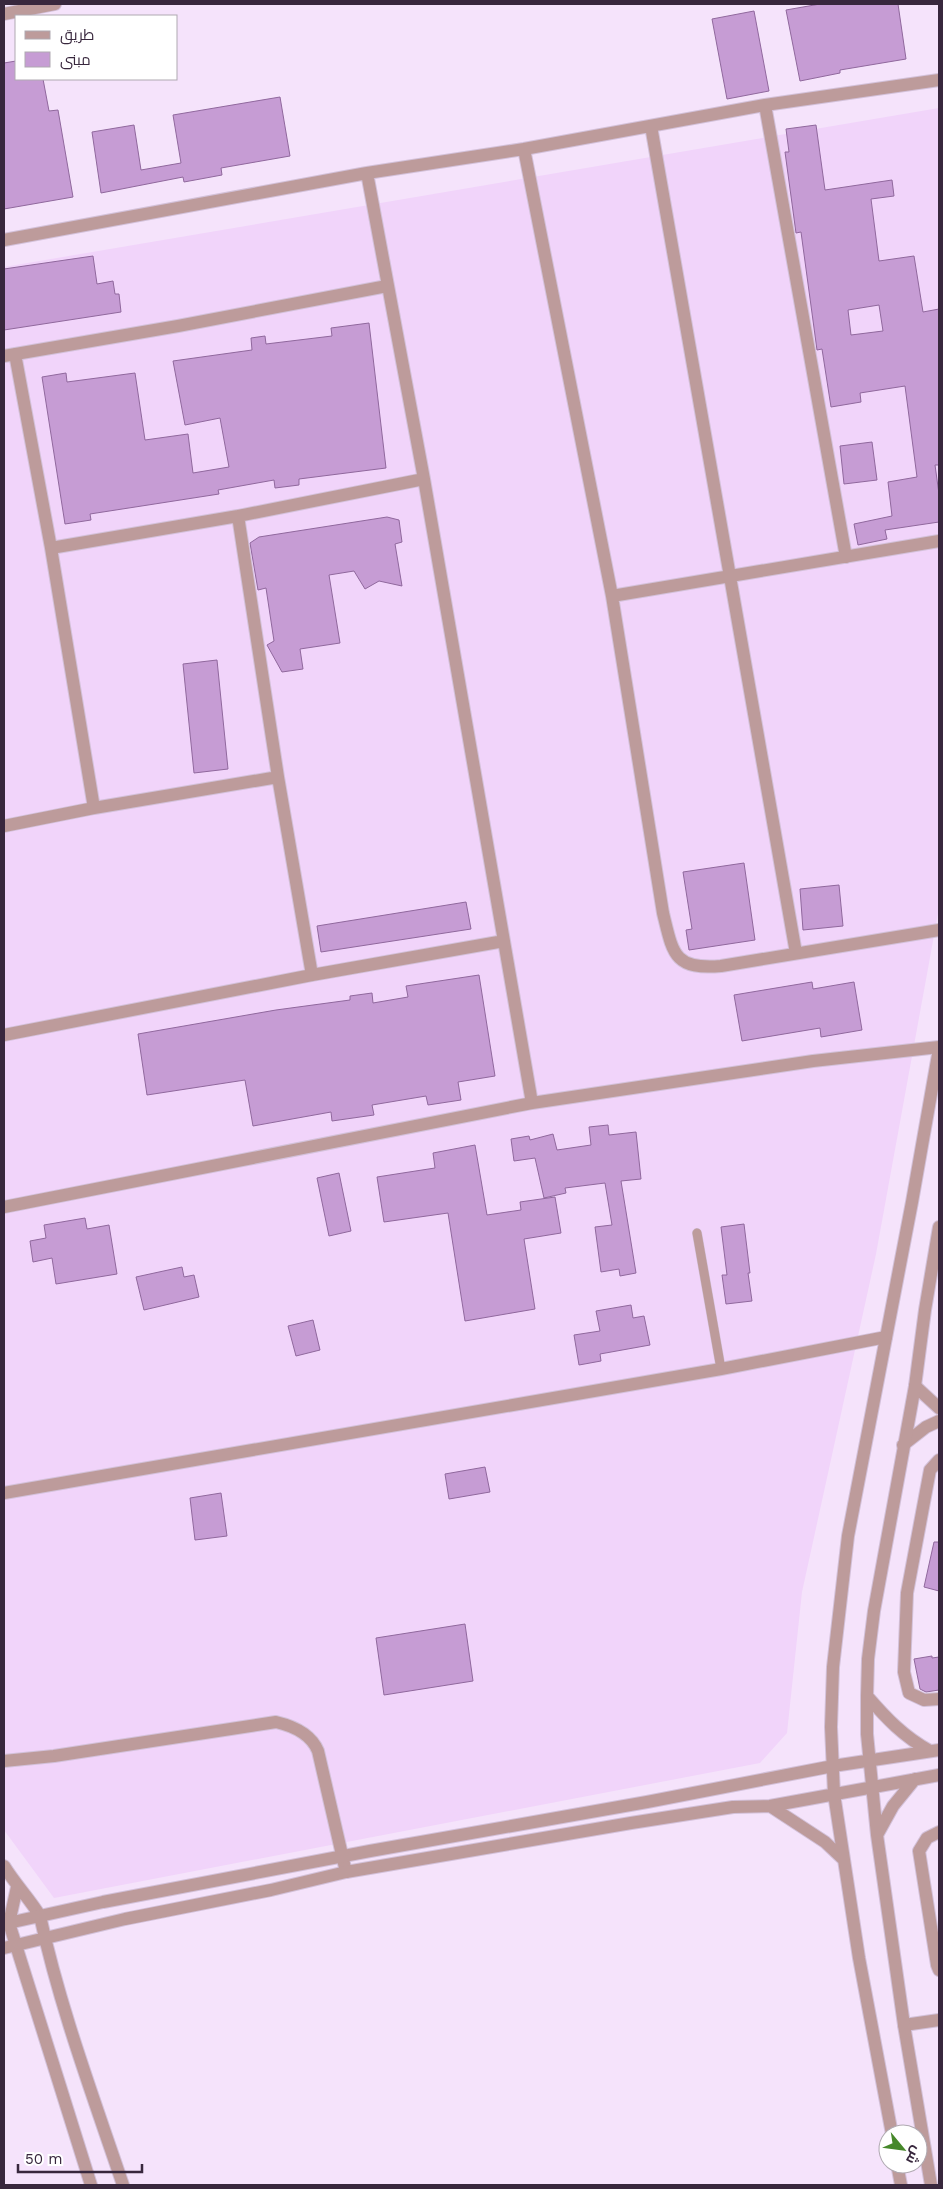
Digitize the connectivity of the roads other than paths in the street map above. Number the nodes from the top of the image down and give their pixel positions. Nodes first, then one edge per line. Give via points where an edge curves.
1 (55, 4) edge
2 (4, 14) edge
3 (939, 80) edge
4 (765, 105) junction
5 (651, 126) junction
6 (524, 149) junction
7 (367, 173) junction
8 (4, 240) edge
9 (387, 286) junction
10 (10, 355) edge
11 (424, 479) junction
12 (238, 516) junction
13 (939, 541) edge
14 (51, 548) junction
15 (846, 556) junction
16 (731, 577) junction
17 (612, 596) junction
18 (278, 777) junction
19 (94, 808) junction
20 (4, 826) edge
21 (939, 930) edge
22 (504, 941) junction
23 (796, 953) junction
24 (312, 975) junction
25 (4, 1035) edge
26 (939, 1048) edge
27 (532, 1103) junction
28 (4, 1206) edge
29 (939, 1227) edge
30 (697, 1233) dead end
31 (886, 1337) junction
32 (721, 1369) junction
33 (915, 1386) junction
34 (939, 1408) edge
35 (939, 1421) edge
36 (903, 1445) junction
37 (939, 1460) edge
38 (4, 1494) edge
39 (867, 1696) junction
40 (939, 1699) edge
41 (935, 1750) edge
42 (870, 1760) junction
43 (4, 1761) edge
44 (833, 1766) junction
45 (939, 1775) edge
46 (915, 1779) junction
47 (872, 1788) junction
48 (834, 1794) junction
49 (770, 1806) junction
50 (501, 1828) junction
51 (939, 1832) edge
52 (877, 1835) junction
53 (501, 1846) junction
54 (341, 1857) junction
55 (842, 1859) junction
56 (4, 1866) edge
57 (346, 1872) junction
58 (17, 1887) junction
59 (40, 1916) junction
60 (6, 1923) edge
61 (45, 1939) junction
62 (9, 1947) edge
63 (939, 1970) edge
64 (939, 2020) edge
65 (904, 2025) junction
66 (890, 2124) edge
67 (91, 2185) edge
68 (123, 2185) edge
69 (931, 2185) edge

1 - 2 street
3 - 4 street
4 - 5 street
4 - 15 street
5 - 6 street
5 - 16 street
6 - 7 street
6 - 17 street
7 - 8 street
7 - 9 street
9 - 10 street
9 - 11 street
10 - 14 street
11 - 12 street
11 - 22 street
12 - 14 street
12 - 18 street
13 - 15 street
14 - 19 street
15 - 16 street
16 - 17 street
16 - 23 street
17 - 23 street via 663,913 672,950 679,959 702,968
18 - 19 street
18 - 24 street
19 - 20 street
21 - 23 street
22 - 24 street
22 - 27 street
24 - 25 street
26 - 27 street via 812,1061
26 - 31 street
27 - 28 street
29 - 33 street
30 - 32 lane
31 - 32 street
31 - 44 street via 848,1536 833,1667
32 - 38 street
33 - 34 street
33 - 36 street
35 - 36 street
36 - 39 street via 874,1611
37 - 40 street via 930,1470 917,1531 907,1593 904,1672 909,1693 924,1700
39 - 41 street via 913,1742
39 - 42 street
41 - 42 street
42 - 44 street
42 - 47 street
43 - 54 street via 276,1722 290,1725 314,1743 318,1751
44 - 48 street
44 - 50 street
45 - 46 street
46 - 47 street
46 - 52 street via 893,1806
47 - 48 street
47 - 52 street
48 - 49 street
48 - 55 street
49 - 53 street via 733,1807
49 - 55 street via 824,1842
50 - 53 street
50 - 54 street
51 - 63 street via 927,1838 919,1851
52 - 65 street
53 - 57 street
54 - 57 street
54 - 59 street
55 - 66 street
56 - 58 street
57 - 61 street
58 - 59 street
58 - 60 street
59 - 60 street
59 - 61 street
60 - 62 street
61 - 62 street
61 - 68 street via 81,2063
62 - 67 street
64 - 65 street
65 - 69 street

